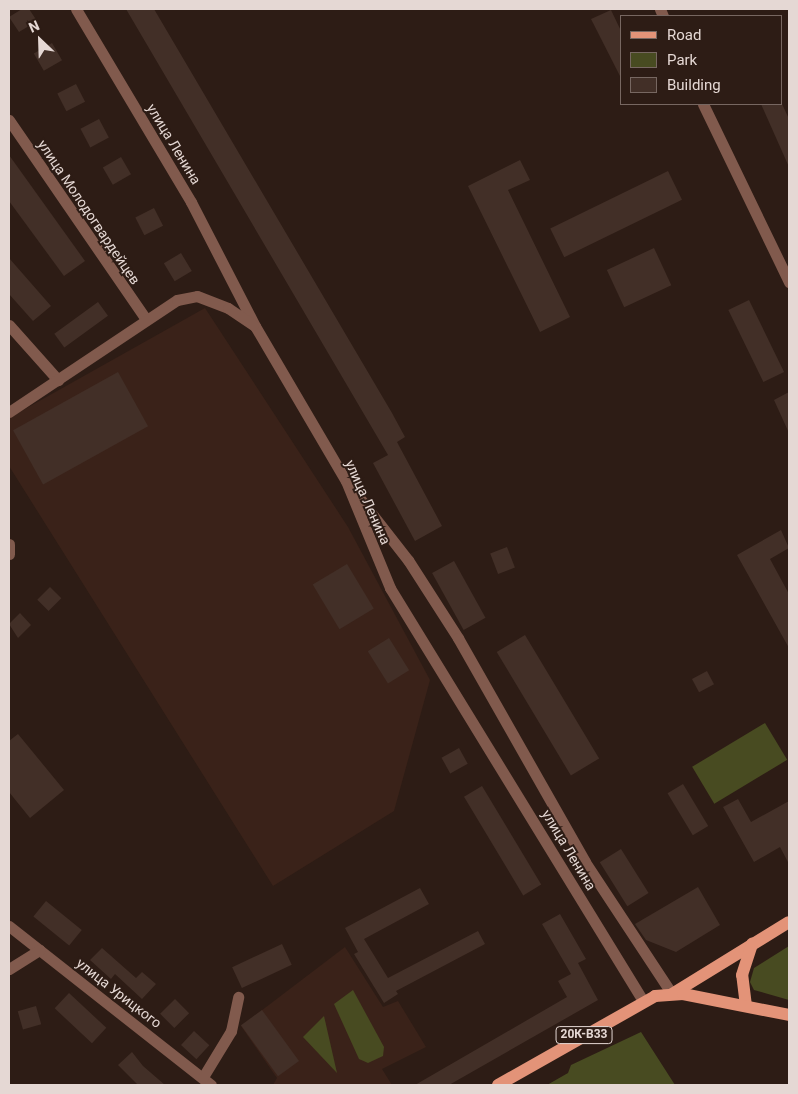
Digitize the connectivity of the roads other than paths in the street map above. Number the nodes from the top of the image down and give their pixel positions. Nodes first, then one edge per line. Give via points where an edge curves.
1 (76, 9) edge
2 (703, 105) edge
3 (9, 120) edge
4 (789, 282) edge
5 (146, 319) junction
6 (9, 325) edge
7 (255, 326) junction
8 (58, 380) junction
9 (9, 412) edge
10 (346, 481) junction
11 (9, 544) edge
12 (9, 554) edge
13 (789, 922) edge
14 (9, 926) edge
15 (752, 944) junction
16 (40, 950) junction
17 (9, 970) edge
18 (672, 994) junction
19 (238, 997) dead end
20 (643, 1001) junction
21 (746, 1006) junction
22 (789, 1015) edge
23 (207, 1081) edge
24 (498, 1085) edge

1 - 7 street, улица Ленина via 191,202
2 - 4 street
3 - 5 street, улица Молодогвардейцев
5 - 7 street via 177,300 197,296 228,308
5 - 8 street
6 - 8 street
7 - 10 street, улица Ленина
8 - 9 street
10 - 18 street via 408,560 458,638 586,862
10 - 20 street, улица Ленина via 390,588
11 - 12 street
13 - 15 main road, 20К-В33
14 - 16 street, улица Урицкого
15 - 18 main road, 20К-В33
15 - 21 main road via 742,976
16 - 17 street
16 - 23 street, улица Урицкого
18 - 20 main road, 20К-В33
18 - 21 main road, 20К-В33
19 - 23 street via 231,1031
20 - 24 main road, 20К-В33
21 - 22 main road, 20К-В33

